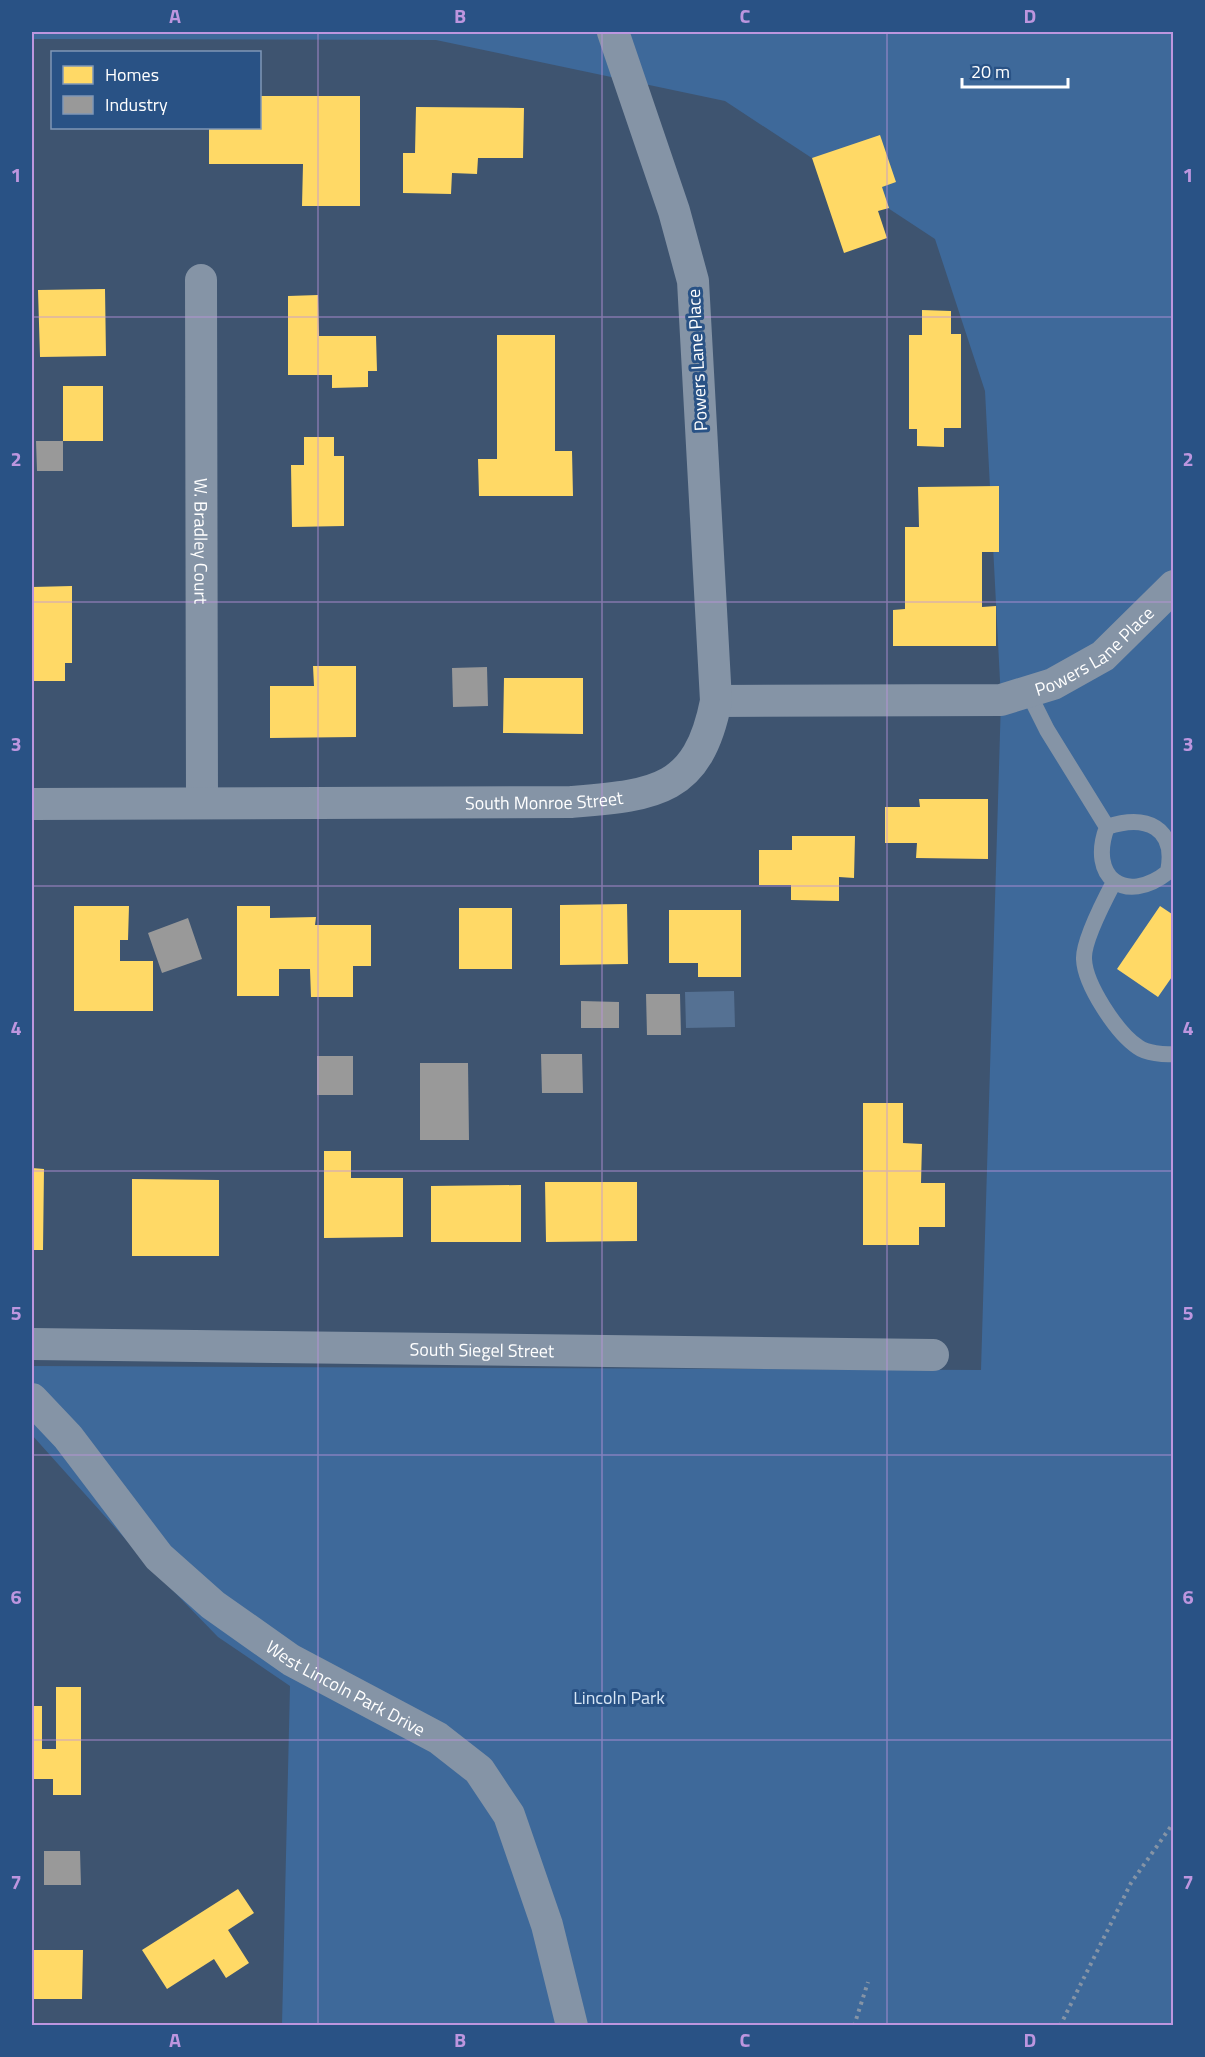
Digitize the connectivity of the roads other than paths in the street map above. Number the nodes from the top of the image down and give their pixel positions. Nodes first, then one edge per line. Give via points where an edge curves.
1 (613, 32) edge
2 (201, 280) dead end
3 (1173, 586) edge
4 (1015, 696) junction
5 (716, 700) junction
6 (201, 803) junction
7 (32, 804) edge
8 (1107, 827) junction
9 (1114, 882) junction
10 (1173, 1054) edge
11 (32, 1344) edge
12 (933, 1355) dead end
13 (32, 1399) edge
14 (572, 2025) edge

1 - 5 street, Powers Lane Place via 674,211 693,281
2 - 6 street, W. Bradley Court
3 - 4 street, Powers Lane Place via 1103,656 1053,684
4 - 5 street
4 - 8 lane via 1047,730
5 - 6 street, South Monroe Street via 710,732 696,760 675,781 631,797 571,802
6 - 7 street, South Monroe Street
8 - 9 lane via 1102,841 1103,867
8 - 9 lane via 1142,821 1159,828 1171,858 1168,872 1158,880 1128,888
9 - 10 lane via 1098,912 1083,957 1087,975 1107,1013 1139,1048
11 - 12 street, South Siegel Street
13 - 14 street, West Lincoln Park Drive via 68,1437 159,1557 213,1605 291,1660 438,1738 479,1770 509,1815 547,1925

